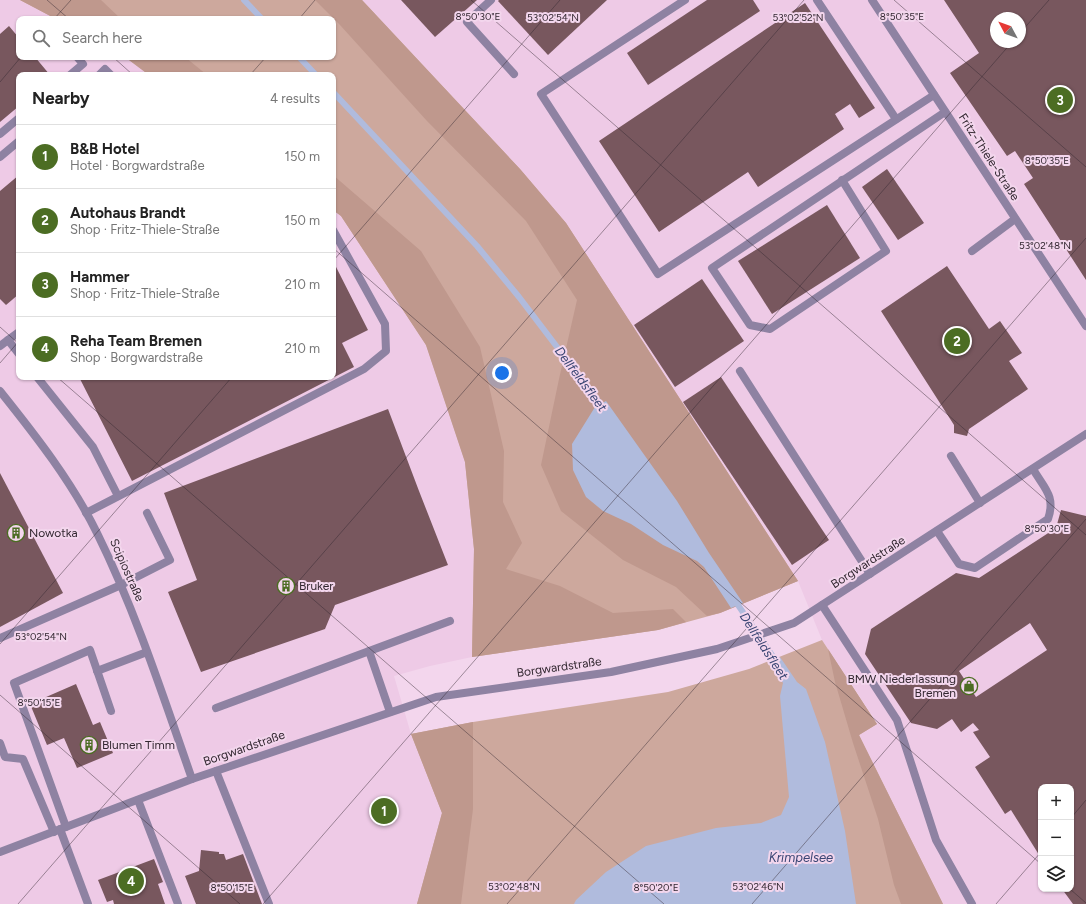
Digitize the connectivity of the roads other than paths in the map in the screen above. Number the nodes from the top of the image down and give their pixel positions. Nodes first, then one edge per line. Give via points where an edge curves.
1 (491, 0) edge
2 (685, 0) edge
3 (817, 0) edge
4 (872, 0) edge
5 (80, 60) edge
6 (74, 72) edge
7 (514, 74) dead end
8 (934, 95) junction
9 (946, 112) junction
10 (896, 119) junction
11 (16, 121) edge
12 (0, 134) edge
13 (16, 144) edge
14 (0, 157) edge
15 (842, 180) junction
16 (1015, 218) junction
17 (336, 235) edge
18 (972, 251) dead end
19 (1086, 326) edge
20 (16, 334) edge
21 (8, 340) junction
22 (0, 346) edge
23 (16, 350) edge
24 (740, 370) dead end
25 (39, 380) edge
26 (0, 391) edge
27 (1086, 434) edge
28 (951, 456) dead end
29 (1033, 469) junction
30 (118, 496) junction
31 (980, 503) junction
32 (86, 513) junction
33 (147, 513) dead end
34 (937, 531) junction
35 (870, 574) junction
36 (121, 585) junction
37 (822, 605) junction
38 (450, 621) dead end
39 (0, 638) edge
40 (369, 651) junction
41 (147, 652) junction
42 (97, 671) junction
43 (216, 708) dead end
44 (111, 711) dead end
45 (390, 712) junction
46 (0, 743) edge
47 (216, 771) junction
48 (192, 779) junction
49 (138, 800) junction
50 (60, 829) junction
51 (0, 852) edge
52 (88, 904) edge
53 (178, 904) edge
54 (269, 904) edge
55 (972, 904) edge

1 - 7 street via 467,22
2 - 10 street via 541,94 658,274
3 - 10 street
4 - 8 street, Fritz-Thiele-Straße
5 - 6 street via 83,64
8 - 9 street, Fritz-Thiele-Straße
8 - 10 street
9 - 15 street
9 - 16 street, Fritz-Thiele-Straße
11 - 12 street
13 - 14 street
15 - 15 street via 886,251 770,329 750,325 712,268
16 - 18 street
16 - 19 street, Fritz-Thiele-Straße
17 - 30 street via 385,324 386,351 364,369
20 - 21 street
21 - 22 street
21 - 23 street
24 - 35 street
25 - 30 street via 93,447
26 - 32 street, Scipiostraße via 36,435
27 - 29 street, Borgwardstraße
28 - 31 street
29 - 31 street, Borgwardstraße
29 - 34 street via 1051,498 1048,519 975,568 959,564
30 - 32 street
31 - 34 street, Borgwardstraße
32 - 36 street, Scipiostraße
33 - 36 street via 170,560
34 - 35 street, Borgwardstraße
35 - 37 street, Borgwardstraße
36 - 39 street
36 - 41 street, Scipiostraße
37 - 45 street, Borgwardstraße via 790,625 717,649 610,672 436,696
37 - 55 street via 897,720 936,840
38 - 40 street
40 - 43 street
40 - 45 street
41 - 42 street
41 - 48 street, Scipiostraße
42 - 44 street
42 - 50 street via 90,650 14,683
45 - 47 street, Borgwardstraße
46 - 50 street via 5,757 23,759
47 - 48 street, Borgwardstraße
47 - 54 street
48 - 49 street, Borgwardstraße
49 - 50 street, Borgwardstraße
49 - 53 street
50 - 51 street, Borgwardstraße
50 - 52 street

